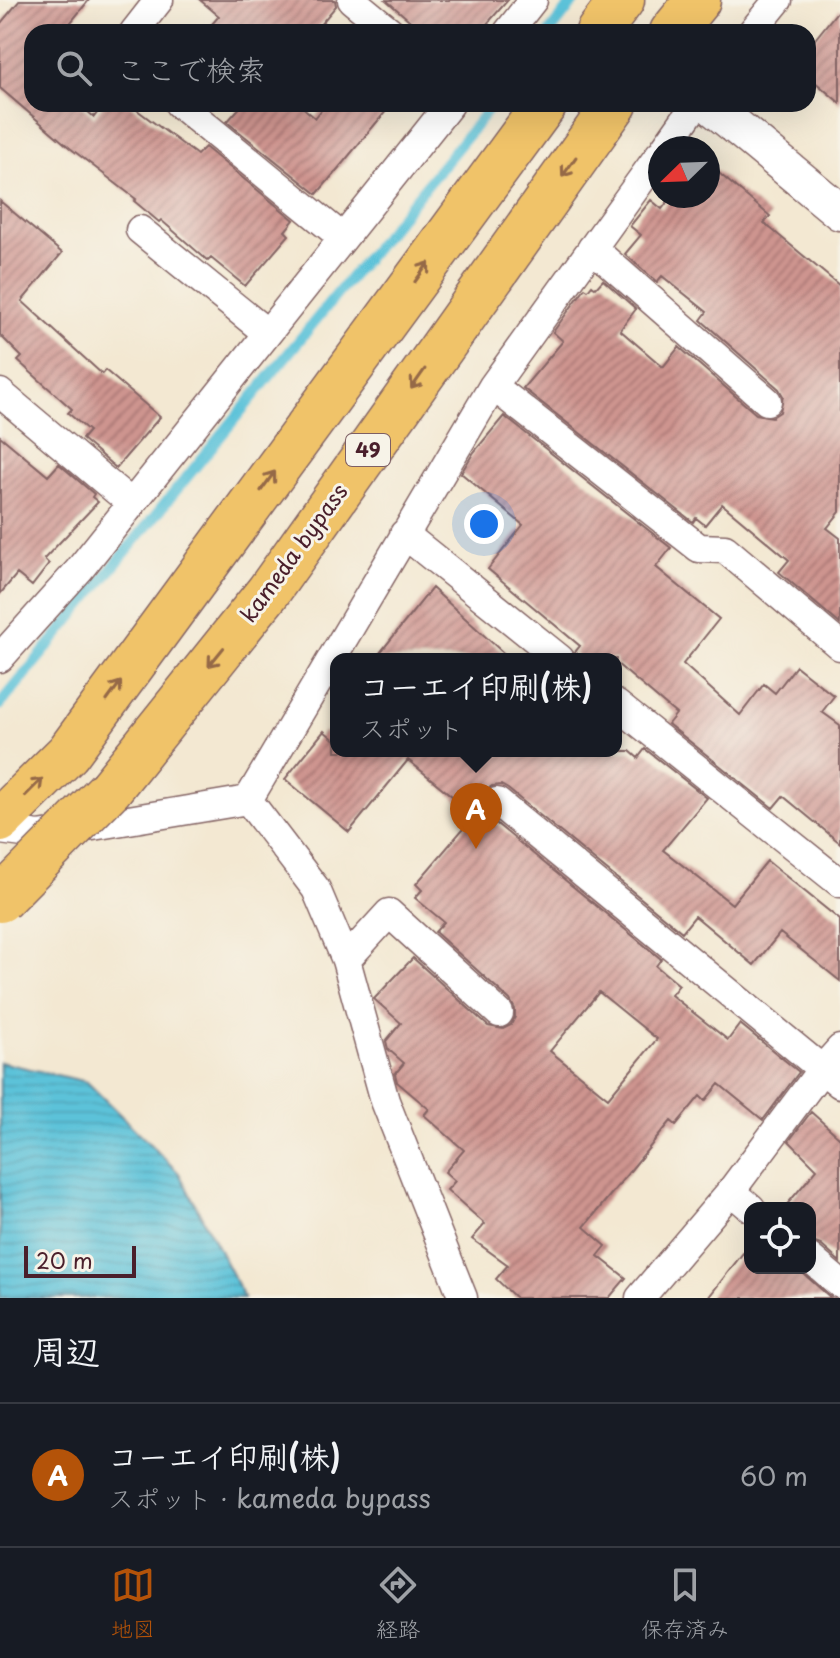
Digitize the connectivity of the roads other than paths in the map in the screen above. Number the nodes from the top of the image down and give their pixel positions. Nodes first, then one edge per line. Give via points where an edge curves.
1 (159, 0) edge
2 (352, 0) edge
3 (533, 0) edge
4 (622, 0) edge
5 (698, 0) edge
6 (778, 0) edge
7 (140, 24) edge
8 (381, 24) edge
9 (514, 24) edge
10 (604, 24) edge
11 (678, 24) edge
12 (758, 24) edge
13 (189, 112) edge
14 (444, 112) edge
15 (539, 112) edge
16 (609, 112) edge
17 (690, 112) edge
18 (719, 112) edge
19 (673, 136) edge
20 (648, 171) edge
21 (840, 212) edge
22 (140, 230) dead end
23 (343, 238) junction
24 (592, 248) junction
25 (267, 333) junction
26 (493, 386) junction
27 (0, 393) edge
28 (767, 401) dead end
29 (131, 503) junction
30 (404, 534) junction
31 (840, 646) edge
32 (334, 653) edge
33 (553, 653) edge
34 (0, 658) edge
35 (330, 660) edge
36 (622, 709) edge
37 (248, 800) junction
38 (497, 802) dead end
39 (0, 820) edge
40 (0, 830) edge
41 (840, 883) edge
42 (0, 900) edge
43 (346, 960) junction
44 (499, 1013) dead end
45 (834, 1067) edge
46 (741, 1199) edge
47 (816, 1263) edge
48 (840, 1284) edge
49 (463, 1298) edge
50 (640, 1298) edge

1 - 7 street
2 - 8 street
3 - 9 street
4 - 10 highway
5 - 11 highway
6 - 12 street
13 - 23 street
14 - 23 street
39 -> 15 highway via 68,753
16 -> 42 highway, kameda bypass / 49, bridge via 268,592 110,789
17 - 19 street
18 - 21 street
20 - 24 street
22 - 25 street
23 - 25 street
24 - 26 street
24 - 28 street
25 - 29 street
26 - 30 street
26 - 31 street via 699,548 725,549
27 - 29 street
29 - 34 street
30 - 32 street
30 - 33 street
35 - 37 street
36 - 41 street
37 - 40 street via 39,835
37 - 43 street via 316,889
38 - 45 street
43 - 44 street via 389,913
43 - 49 street via 385,1101
45 - 46 street
46 - 50 street
47 - 48 street

